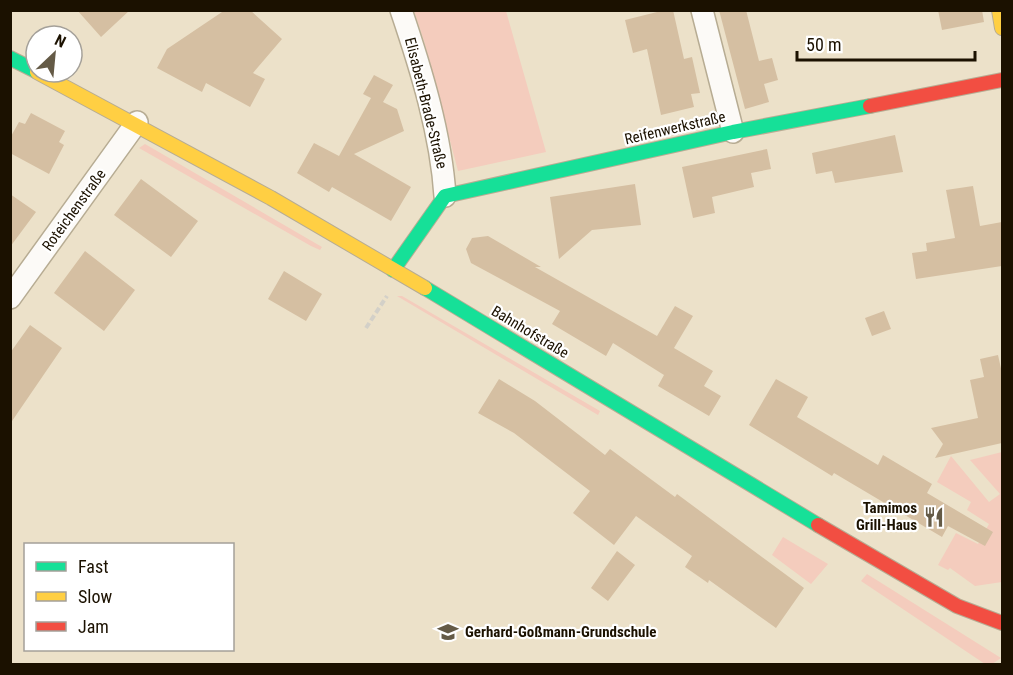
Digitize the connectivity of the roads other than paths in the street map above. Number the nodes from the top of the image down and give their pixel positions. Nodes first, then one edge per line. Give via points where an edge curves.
1 (401, 10) edge
2 (702, 10) edge
3 (999, 10) edge
4 (1002, 28) edge
5 (10, 58) edge
6 (24, 65) edge
7 (1002, 80) edge
8 (61, 84) edge
9 (137, 122) junction
10 (733, 132) junction
11 (445, 196) junction
12 (393, 270) junction
13 (10, 298) edge
14 (1002, 623) edge

1 - 11 street, Elisabeth-Brade-Straße via 417,60 443,171
2 - 10 street
3 - 4 street
5 - 6 street, Bahnhofstraße
7 - 10 street, Reifenwerkstraße
8 - 9 street, Bahnhofstraße
9 - 12 street, Bahnhofstraße
9 - 13 street, Roteichenstraße
10 - 11 street, Reifenwerkstraße
11 - 12 street
12 - 14 street, Bahnhofstraße via 946,600

